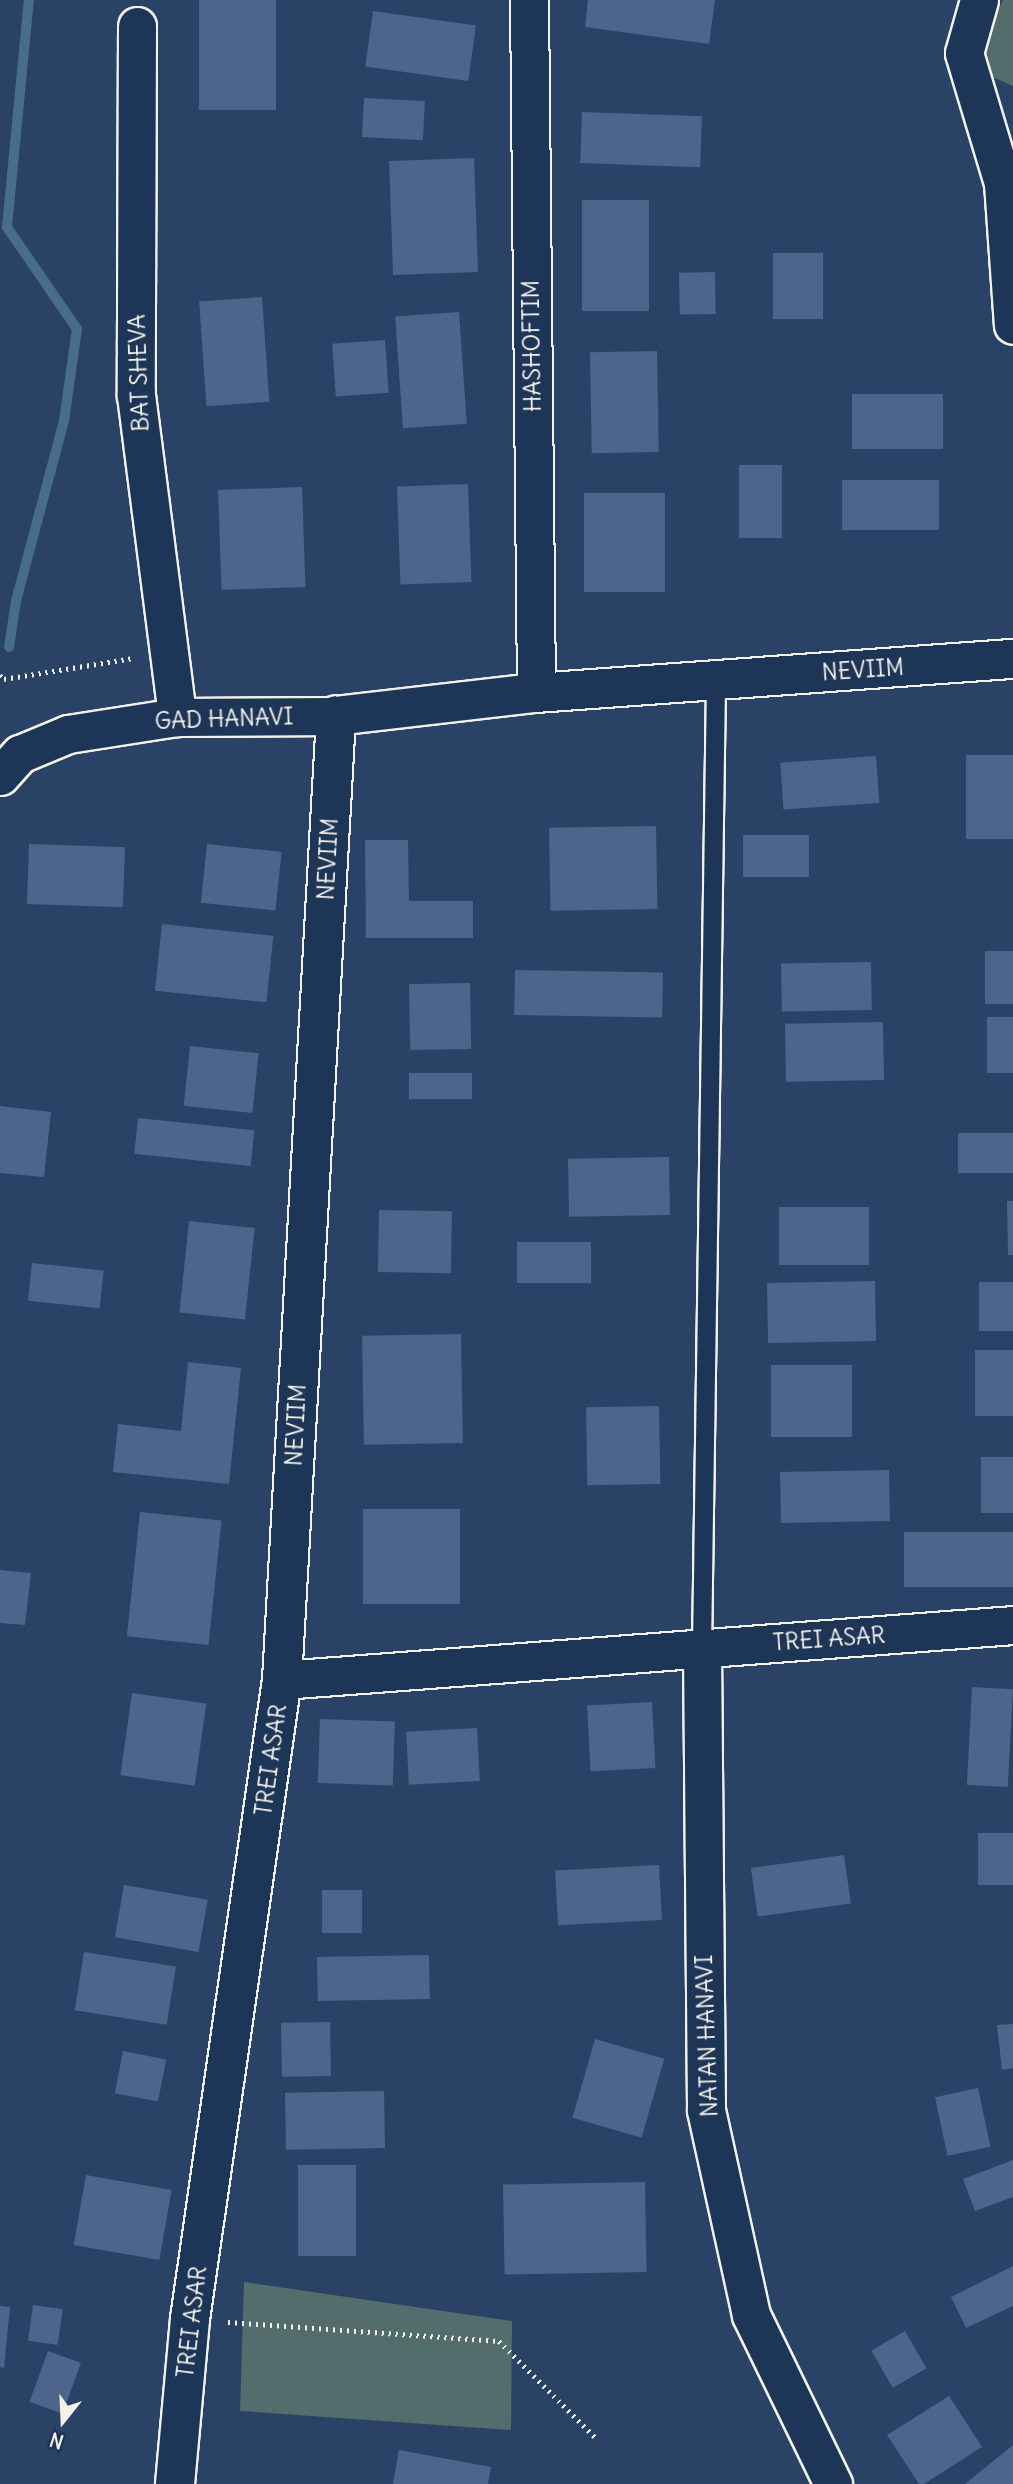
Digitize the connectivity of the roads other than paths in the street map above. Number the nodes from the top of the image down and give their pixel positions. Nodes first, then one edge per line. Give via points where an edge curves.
1 (529, 0) edge
2 (979, 0) edge
3 (136, 26) dead end
4 (1013, 325) edge
5 (1013, 659) edge
6 (716, 680) junction
7 (536, 693) junction
8 (336, 716) junction
9 (177, 717) junction
10 (0, 776) edge
11 (1013, 1625) edge
12 (702, 1649) junction
13 (282, 1680) junction
14 (175, 2484) edge
15 (833, 2484) edge

1 - 7 street, HASHOFTIM
2 - 4 street via 964,52 1003,183
3 - 9 street, BAT SHEVA via 136,395
5 - 6 street, NEVIIM
6 - 7 street, NEVIIM
6 - 12 lane
7 - 8 street, NEVIIM
8 - 9 street, GAD HANAVI
8 - 13 street, NEVIIM
9 - 10 street, GAD HANAVI via 68,734 20,754
11 - 12 street, TREI ASAR
12 - 13 street, TREI ASAR
12 - 15 street, NATAN HANAVI via 706,2110 751,2315
13 - 14 street, TREI ASAR via 190,2319

